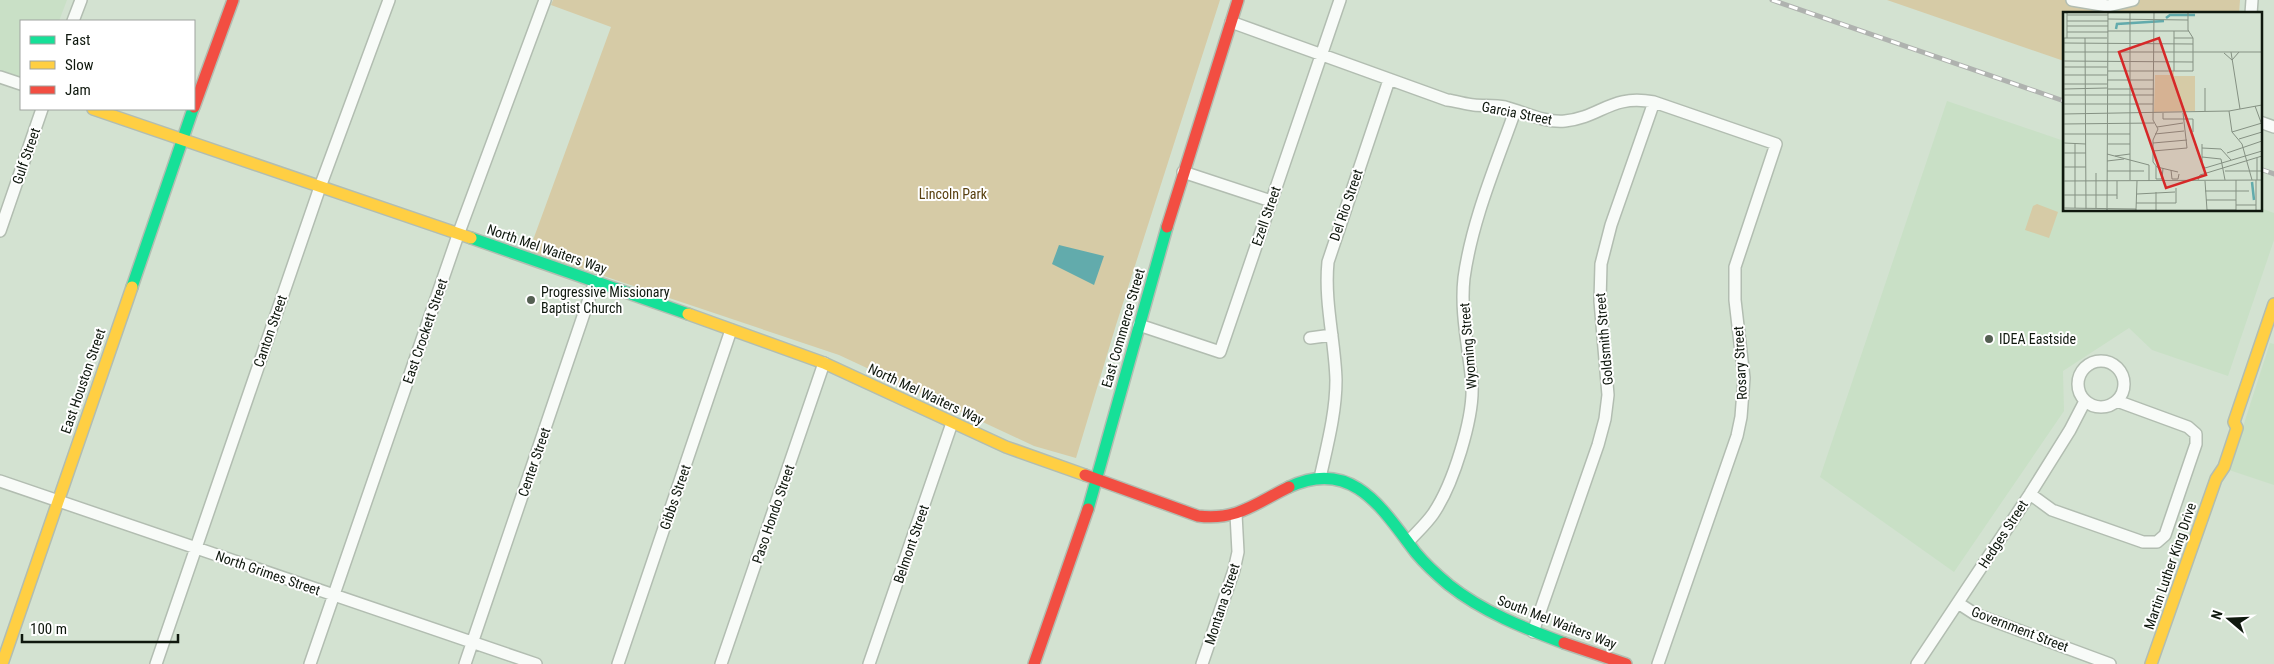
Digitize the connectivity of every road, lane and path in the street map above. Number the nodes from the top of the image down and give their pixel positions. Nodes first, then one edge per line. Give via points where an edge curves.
1 (81, 0) edge
2 (233, 0) edge
3 (389, 0) edge
4 (545, 0) edge
5 (1238, 0) edge
6 (1340, 0) edge
7 (2072, 0) edge
8 (2133, 0) edge
9 (73, 20) edge
10 (1231, 22) junction
11 (1322, 54) junction
12 (0, 76) edge
13 (1388, 80) junction
14 (20, 84) edge
15 (1654, 102) junction
16 (195, 105) edge
17 (42, 110) edge
18 (96, 110) edge
19 (193, 110) edge
20 (1515, 111) junction
21 (2262, 123) edge
22 (2274, 127) edge
23 (182, 140) junction
24 (1776, 144) joint
25 (1183, 172) junction
26 (320, 188) junction
27 (1271, 202) junction
28 (0, 231) edge
29 (458, 235) junction
30 (595, 281) junction
31 (2274, 304) edge
32 (1139, 325) junction
33 (731, 330) junction
34 (1332, 335) junction
35 (1310, 338) dead end
36 (824, 363) junction
37 (2084, 401) junction
38 (2117, 401) junction
39 (952, 423) junction
40 (1320, 478) junction
41 (1095, 480) junction
42 (0, 481) edge
43 (2030, 494) junction
44 (58, 501) junction
45 (1236, 514) junction
46 (1408, 542) junction
47 (196, 549) junction
48 (334, 596) junction
49 (1958, 603) junction
50 (1533, 632) junction
51 (472, 642) junction
52 (2, 664) edge
53 (156, 664) edge
54 (310, 664) edge
55 (464, 664) edge
56 (536, 664) edge
57 (618, 664) edge
58 (721, 664) edge
59 (869, 664) edge
60 (1034, 664) edge
61 (1202, 664) edge
62 (1626, 664) edge
63 (1658, 664) edge
64 (1917, 664) edge
65 (2110, 664) edge
66 (2152, 664) edge

1 - 9 street
2 - 16 main road, East Houston Street
3 - 26 street, Canton Street
4 - 29 street, East Crockett Street
5 - 10 main road, East Commerce Street
6 - 11 street, Ezell Street
7 - 8 street via 2108,6
10 - 11 street, Garcia Street
10 - 25 main road, East Commerce Street
11 - 13 street, Garcia Street
11 - 27 street, Ezell Street
12 - 14 street
13 - 20 street, Garcia Street via 1447,100
13 - 34 street, Del Rio Street via 1328,262 1326,279
15 - 20 street, Garcia Street via 1619,101 1584,118 1563,121
15 - 24 street, Garcia Street
15 - 50 street, Goldsmith Street via 1611,225 1601,264 1600,301 1608,377 1605,419
17 - 28 street, Gulf Street
18 - 23 main road, North Mel Waiters Way
19 - 23 main road, East Houston Street
20 - 46 street, Wyoming Street via 1474,230 1464,280 1463,312 1472,385 1466,434 1442,500
21 - 22 street
23 - 26 main road, North Mel Waiters Way
23 - 44 main road, East Houston Street
24 - 63 street, Rosary Street via 1736,267 1735,291 1744,378 1741,417 1732,454
25 - 27 street
25 - 32 main road, East Commerce Street
26 - 29 main road, North Mel Waiters Way
26 - 47 street, Canton Street
27 - 32 street, Ezell Street via 1220,352
29 - 30 main road, North Mel Waiters Way
29 - 48 street, East Crockett Street
30 - 33 main road, North Mel Waiters Way
30 - 51 street, Center Street
31 - 66 main road, Martin Luther King Drive via 2234,422 2237,428 2224,467 2216,479
32 - 41 main road, East Commerce Street
33 - 36 main road, North Mel Waiters Way
33 - 57 street, Gibbs Street
34 - 35 street
34 - 40 street, Del Rio Street via 1336,382 1334,414
36 - 39 main road, North Mel Waiters Way
36 - 58 street, Paso Hondo Street
37 - 38 street via 2100,408
37 - 38 street via 2078,390 2081,372 2090,363 2102,360 2113,364 2122,373 2124,385
37 - 43 street, Hedges Street
38 - 43 street via 2188,426 2196,434 2196,444 2165,535 2157,542 2143,542 2052,510
39 - 41 main road, North Mel Waiters Way
39 - 59 street, Belmont Street
40 - 45 main road, South Mel Waiters Way via 1286,486
40 - 46 main road, South Mel Waiters Way via 1350,483 1362,489 1378,503
41 - 45 main road, South Mel Waiters Way via 1198,516 1213,518
41 - 60 main road, East Commerce Street
42 - 44 street, North Grimes Street
43 - 49 street, Hedges Street
44 - 47 street, North Grimes Street
44 - 52 main road, East Houston Street
45 - 61 street, Montana Street via 1238,552 1234,570
46 - 50 main road, South Mel Waiters Way via 1426,565 1469,601
47 - 48 street, North Grimes Street
47 - 53 street, Canton Street
48 - 51 street, North Grimes Street
48 - 54 street, East Crockett Street
49 - 64 street, Hedges Street
49 - 65 street, Government Street via 1975,614
50 - 62 main road, South Mel Waiters Way
51 - 55 street, Center Street
51 - 56 street, North Grimes Street

